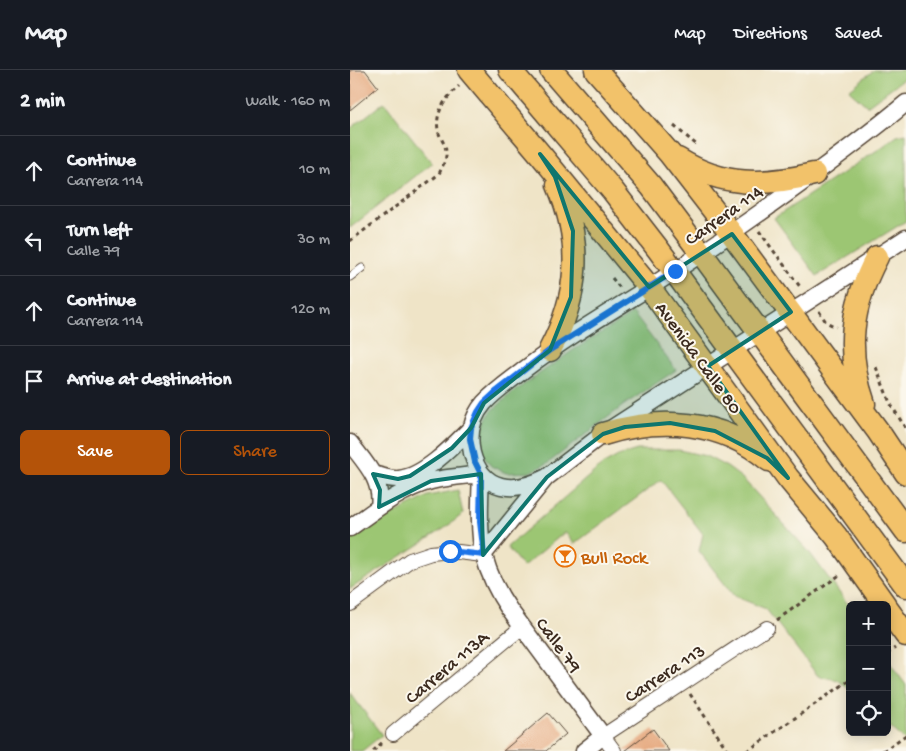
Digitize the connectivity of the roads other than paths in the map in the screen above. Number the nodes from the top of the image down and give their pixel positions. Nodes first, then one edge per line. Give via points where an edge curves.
1 (510, 70) edge
2 (551, 70) edge
3 (596, 70) edge
4 (470, 72) edge
5 (906, 103) edge
6 (906, 116) edge
7 (881, 124) junction
8 (540, 154) junction
9 (670, 154) junction
10 (814, 174) junction
11 (732, 234) junction
12 (906, 238) edge
13 (702, 254) junction
14 (877, 257) junction
15 (362, 268) dead end
16 (675, 271) junction
17 (350, 277) edge
18 (649, 288) junction
19 (791, 312) junction
20 (760, 332) junction
21 (733, 349) junction
22 (550, 350) junction
23 (708, 366) junction
24 (471, 428) junction
25 (878, 431) junction
26 (603, 434) junction
27 (350, 442) edge
28 (906, 473) edge
29 (373, 474) junction
30 (481, 474) junction
31 (547, 477) junction
32 (788, 478) junction
33 (379, 507) junction
34 (350, 528) edge
35 (906, 531) edge
36 (484, 555) junction
37 (906, 586) edge
38 (882, 601) edge
39 (350, 604) edge
40 (891, 614) edge
41 (522, 626) junction
42 (767, 628) road end
43 (906, 635) edge
44 (393, 734) dead end
45 (603, 736) junction
46 (584, 751) edge
47 (614, 751) edge

1 - 16 highway, Avenida Calle 80 via 613,190
2 - 13 highway via 650,186
3 - 9 highway
4 - 8 highway, Avenida Calle 80
5 - 7 street, Carrera 114
6 - 7 street
7 - 10 street, Carrera 114
8 - 18 highway, Avenida Calle 80
8 - 22 highway via 566,204 573,231 575,259 569,306
9 - 10 highway via 708,174 742,182 766,183
9 - 11 highway
10 - 11 street, Carrera 114
11 - 13 street, Carrera 114
11 - 19 highway
12 - 14 street
13 - 16 street, Carrera 114
13 - 20 highway
14 - 19 street
14 - 25 highway via 860,295 852,336 858,386
15 - 17 lane
16 - 18 street, Carrera 114
16 - 21 highway, Avenida Calle 80
18 - 22 street, Carrera 114
18 - 23 highway, Avenida Calle 80
19 - 20 street
19 - 25 highway
20 - 21 street
20 - 35 highway
21 - 23 street
21 - 37 highway, Avenida Calle 80
22 - 24 street, Carrera 114 via 484,403
23 - 26 street
23 - 32 highway, Avenida Calle 80
24 - 29 street, Carrera 114 via 452,448 410,476 398,479
24 - 30 street via 472,450
25 - 28 highway
26 - 31 street
26 - 32 highway via 647,424 693,425 742,442 767,458
27 - 29 street
29 - 33 street via 380,490
30 - 31 street via 493,483 510,487
30 - 33 street via 431,481
30 - 36 street, Calle 79 via 480,522
31 - 36 street
32 - 38 highway, Avenida Calle 80 via 836,536
33 - 34 street
36 - 39 street via 450,551 410,560
36 - 41 street, Calle 79 via 500,595
40 - 43 highway
41 - 44 street, Carrera 113A
41 - 45 street, Calle 79
42 - 45 street, Carrera 113
45 - 46 street, Carrera 113
45 - 47 street, Calle 79

